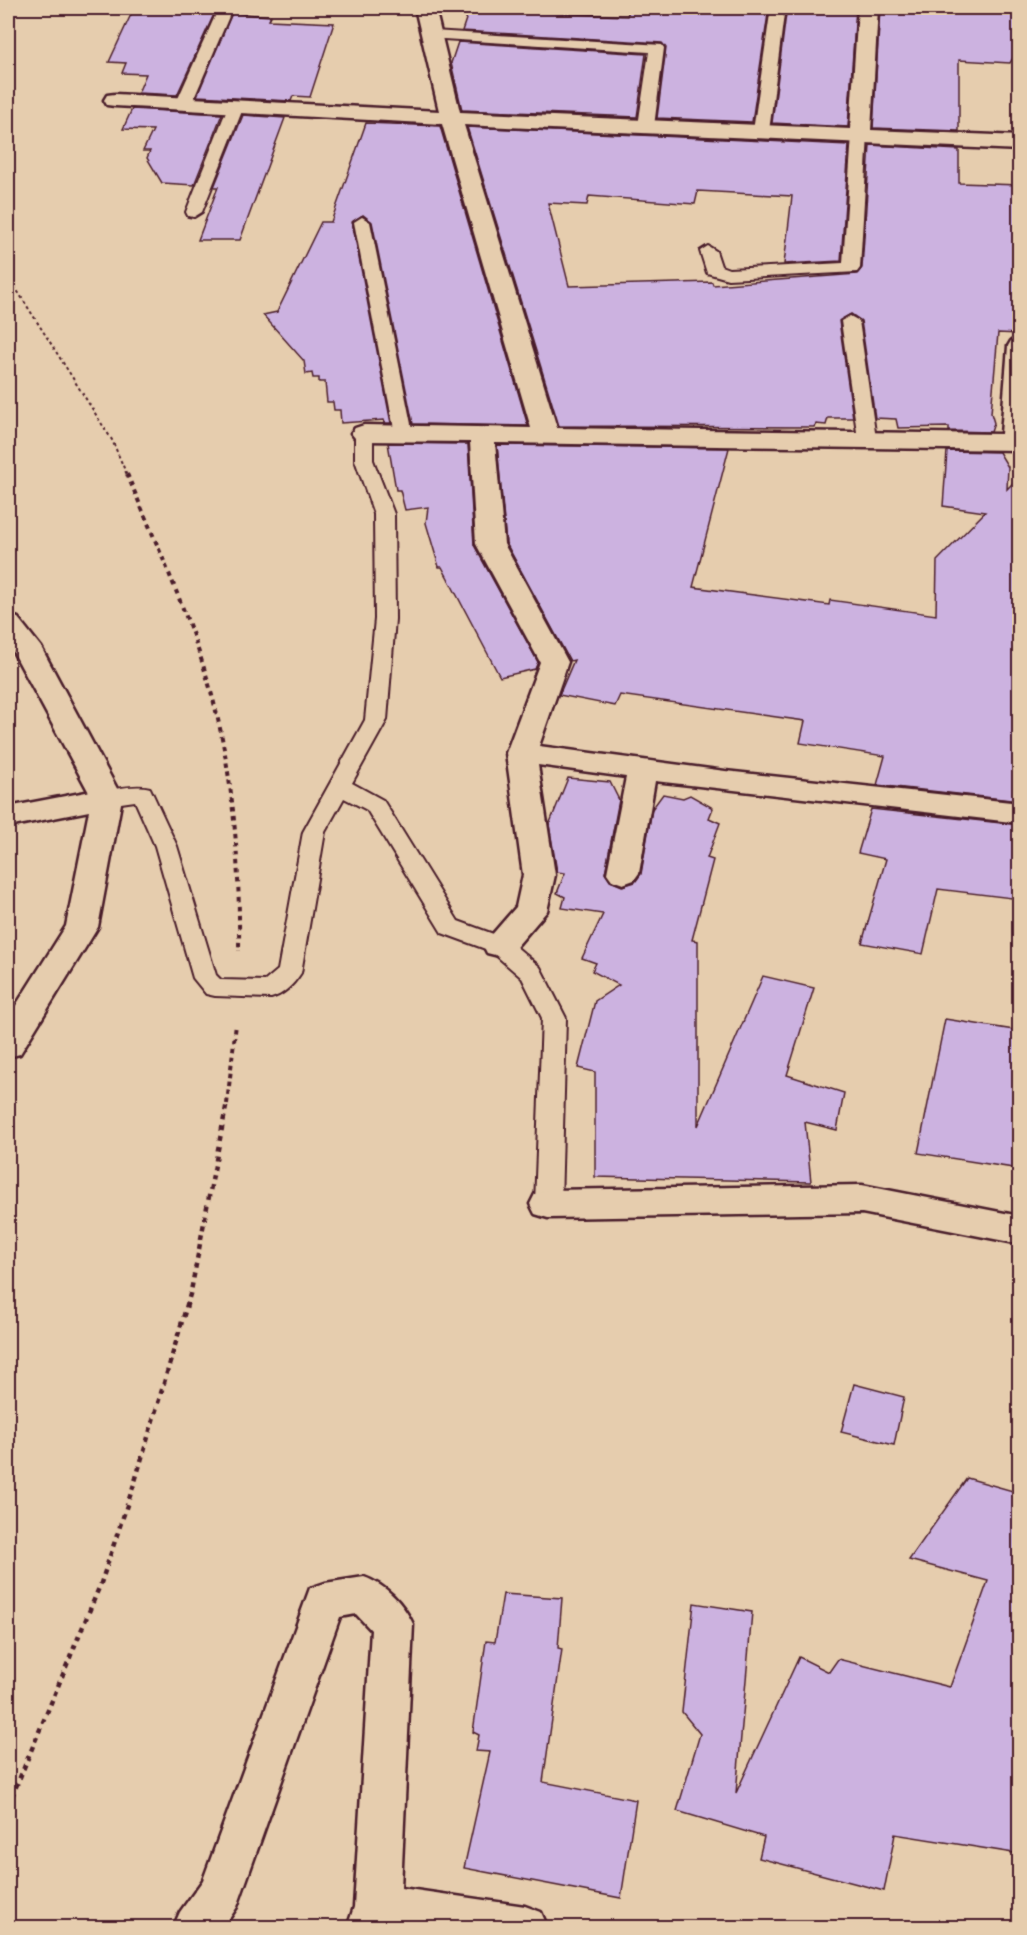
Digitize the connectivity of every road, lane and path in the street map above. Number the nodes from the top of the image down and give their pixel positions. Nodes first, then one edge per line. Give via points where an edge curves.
1 (425, 8) edge
2 (868, 8) edge
3 (223, 14) dead end
4 (777, 14) dead end
5 (433, 35) junction
6 (115, 100) dead end
7 (184, 104) junction
8 (236, 106) junction
9 (451, 118) junction
10 (646, 126) junction
11 (761, 131) junction
12 (860, 135) junction
13 (1020, 142) edge
14 (194, 212) dead end
15 (362, 222) dead end
16 (708, 251) dead end
17 (8, 276) edge
18 (850, 321) dead end
19 (1020, 346) edge
20 (364, 433) joint
21 (404, 434) junction
22 (482, 435) junction
23 (546, 435) junction
24 (867, 439) junction
25 (1016, 442) edge
26 (8, 624) edge
27 (521, 753) junction
28 (642, 770) junction
29 (340, 786) junction
30 (107, 798) junction
31 (1020, 813) edge
32 (8, 817) edge
33 (623, 873) dead end
34 (499, 945) junction
35 (239, 990) junction
36 (8, 1045) edge
37 (548, 1204) joint
38 (1020, 1230) edge
39 (8, 1806) edge
40 (374, 1917) edge
41 (196, 1928) edge
42 (525, 1928) edge

1 - 5 street
2 - 12 street
3 - 7 lane
4 - 11 lane
5 - 9 street
5 - 10 lane via 657,48
6 - 7 street
7 - 8 street
8 - 9 street
8 - 14 lane
9 - 10 street
9 - 23 street
10 - 11 street
11 - 12 street
12 - 13 street
12 - 16 lane via 851,268 729,274 713,269
15 - 21 lane
17 - 35 path via 111,440 204,668 229,779 240,885
18 - 24 lane
19 - 25 street
20 - 21 street
20 - 29 lane via 364,460 384,514 385,619 376,720
21 - 22 street
22 - 23 street
22 - 27 street via 490,544 554,662
23 - 24 street
24 - 25 street
26 - 30 street via 27,647
27 - 28 street
27 - 34 street via 539,875 531,911
28 - 31 street
28 - 33 street
29 - 34 lane via 375,805 450,927
29 - 35 lane via 314,832 289,973 271,990
30 - 32 street
30 - 35 lane via 142,793 166,846 205,978 215,988
30 - 36 street via 82,927
34 - 37 lane via 531,973 554,1018
35 - 39 path via 225,1122 192,1291 101,1583
37 - 38 street via 862,1198
40 - 41 street via 392,1624 364,1595 325,1601 221,1892
40 - 42 street

